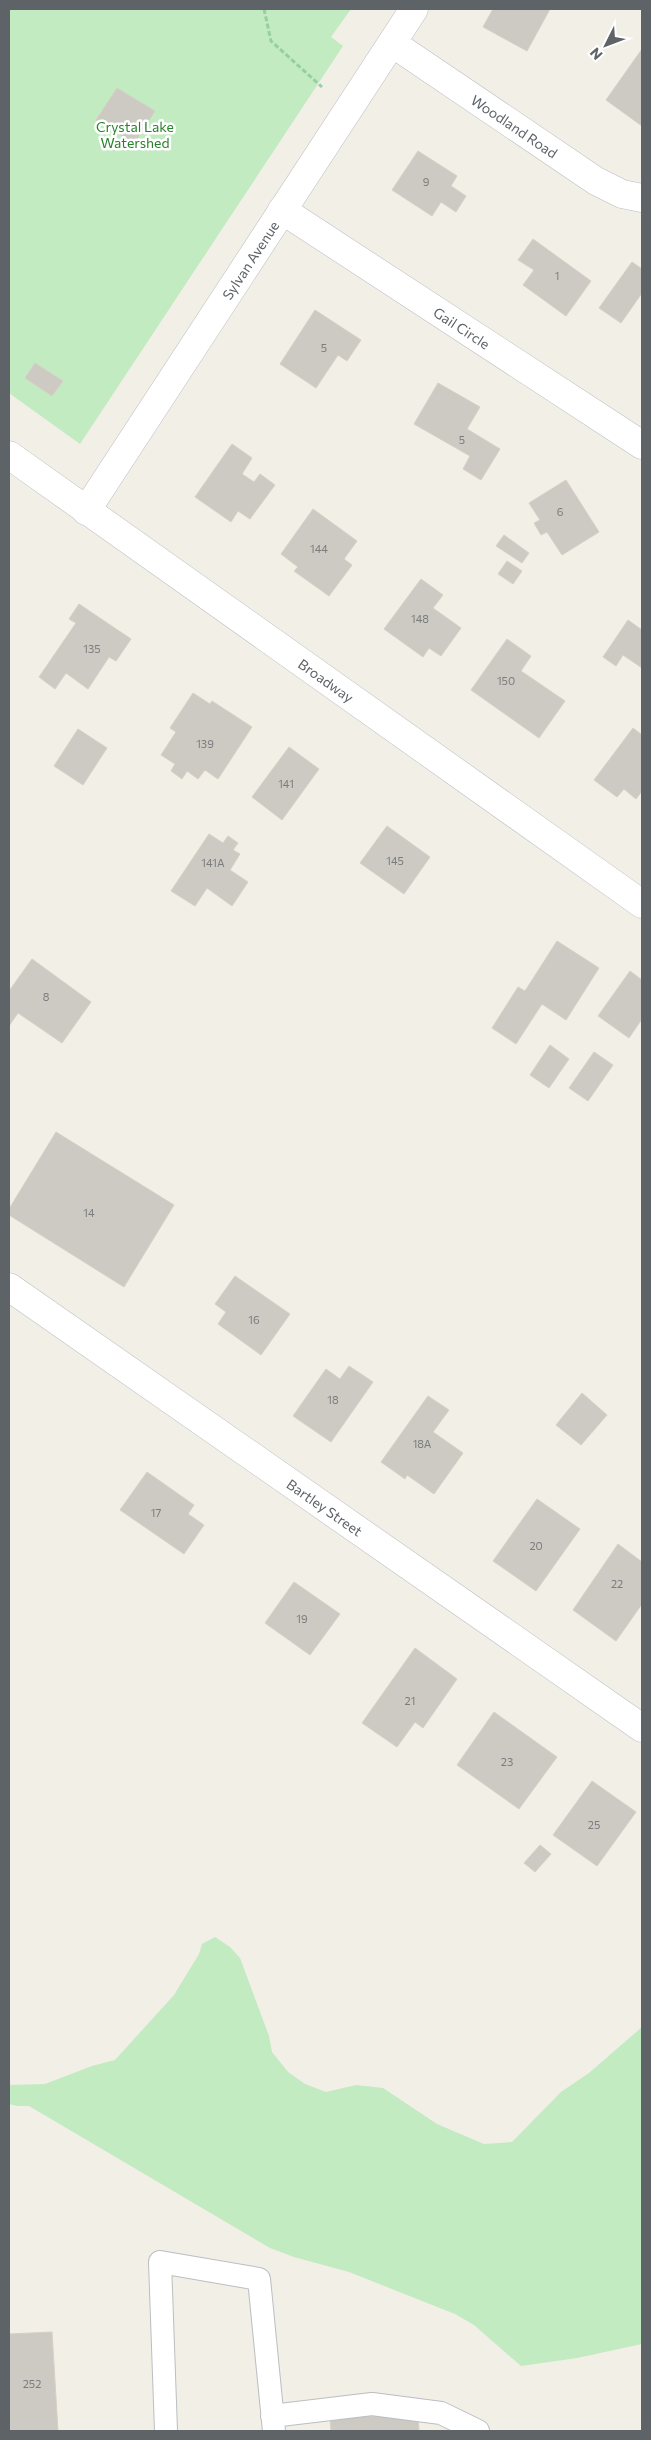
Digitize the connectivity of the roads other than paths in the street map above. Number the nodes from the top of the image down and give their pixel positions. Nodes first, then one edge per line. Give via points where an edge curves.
1 (414, 9) edge
2 (392, 43) junction
3 (642, 198) edge
4 (282, 210) junction
5 (642, 444) edge
6 (9, 456) edge
7 (86, 511) junction
8 (642, 904) edge
9 (9, 1287) edge
10 (642, 1728) edge
11 (273, 2424) edge
12 (469, 2429) edge
13 (166, 2431) edge

1 - 2 street, Sylvan Avenue
2 - 3 street, Woodland Road via 596,181 622,194
2 - 4 street, Sylvan Avenue
4 - 5 street, Gail Circle
4 - 7 street, Sylvan Avenue
6 - 7 street, Broadway
7 - 8 street, Broadway
9 - 10 street, Bartley Street
11 - 12 lane via 372,2404 441,2412
11 - 13 lane via 259,2280 160,2262

